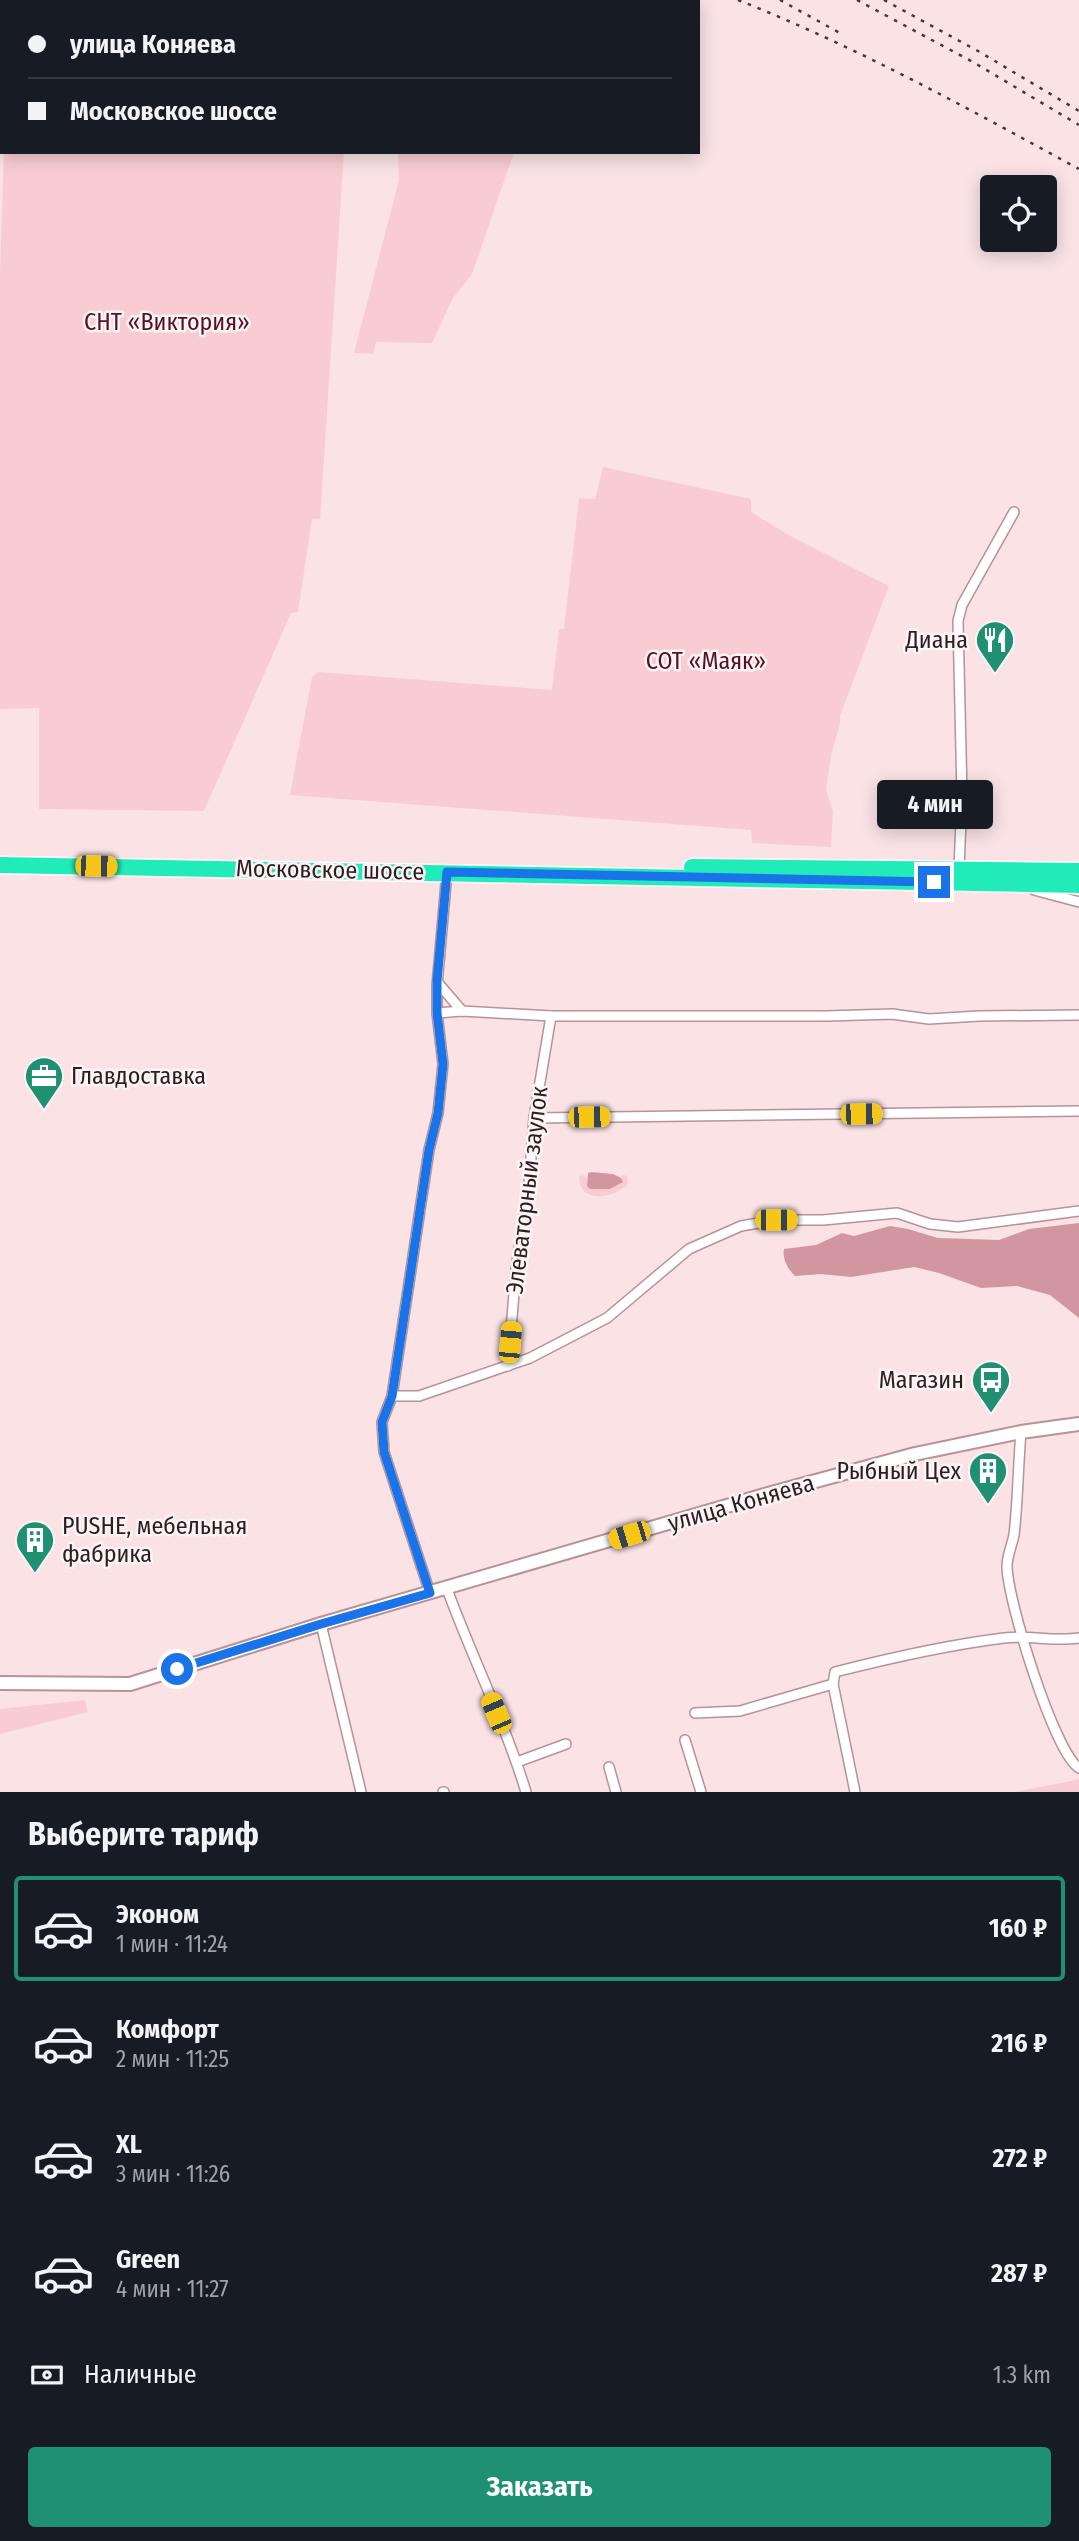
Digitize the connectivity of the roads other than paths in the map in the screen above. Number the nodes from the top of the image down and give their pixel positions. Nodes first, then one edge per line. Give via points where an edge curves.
1 (1014, 512) dead end
2 (0, 857) edge
3 (0, 865) edge
4 (959, 869) junction
5 (1079, 871) edge
6 (447, 872) junction
7 (1002, 883) junction
8 (1079, 885) edge
9 (1079, 902) edge
10 (437, 981) junction
11 (461, 1011) junction
12 (437, 1013) junction
13 (1079, 1015) edge
14 (551, 1016) junction
15 (1079, 1111) edge
16 (534, 1118) junction
17 (1079, 1211) edge
18 (508, 1366) junction
19 (392, 1396) junction
20 (1079, 1424) edge
21 (1021, 1432) junction
22 (447, 1589) junction
23 (430, 1593) junction
24 (321, 1624) junction
25 (1022, 1638) junction
26 (1079, 1638) edge
27 (0, 1683) edge
28 (833, 1684) junction
29 (695, 1713) dead end
30 (685, 1740) dead end
31 (566, 1744) dead end
32 (517, 1762) junction
33 (609, 1767) dead end
34 (1079, 1768) edge
35 (361, 1792) edge
36 (526, 1792) edge
37 (615, 1792) edge
38 (701, 1792) edge
39 (855, 1792) edge

1 - 4 street via 962,605 958,621
2 - 4 highway, Московское шоссе
3 - 6 highway, Московское шоссе
4 - 5 highway, Московское шоссе
6 - 7 highway, Московское шоссе
6 - 10 street
7 - 8 highway, Московское шоссе
7 - 9 street
10 - 11 street
10 - 12 street
11 - 12 street
11 - 14 street
12 - 19 street via 443,1064 438,1113
13 - 14 street via 929,1019 892,1014
14 - 16 street, Элеваторный заулок
15 - 16 street
16 - 18 street, Элеваторный заулок
17 - 18 street via 958,1227 897,1213 741,1226 689,1248 607,1318
18 - 19 street via 419,1396
19 - 23 street via 382,1422 384,1452
20 - 21 street, улица Коняева
21 - 22 street, улица Коняева via 915,1454 768,1494
21 - 25 street via 1007,1565
22 - 23 street, улица Коняева
22 - 32 street
23 - 24 street, улица Коняева
24 - 27 street, улица Коняева via 131,1684
24 - 35 street
25 - 26 street
25 - 28 street via 880,1661 835,1672
25 - 34 street via 1063,1745
28 - 29 street via 740,1711
28 - 39 street
30 - 38 street
31 - 32 street
32 - 36 street
33 - 37 street

